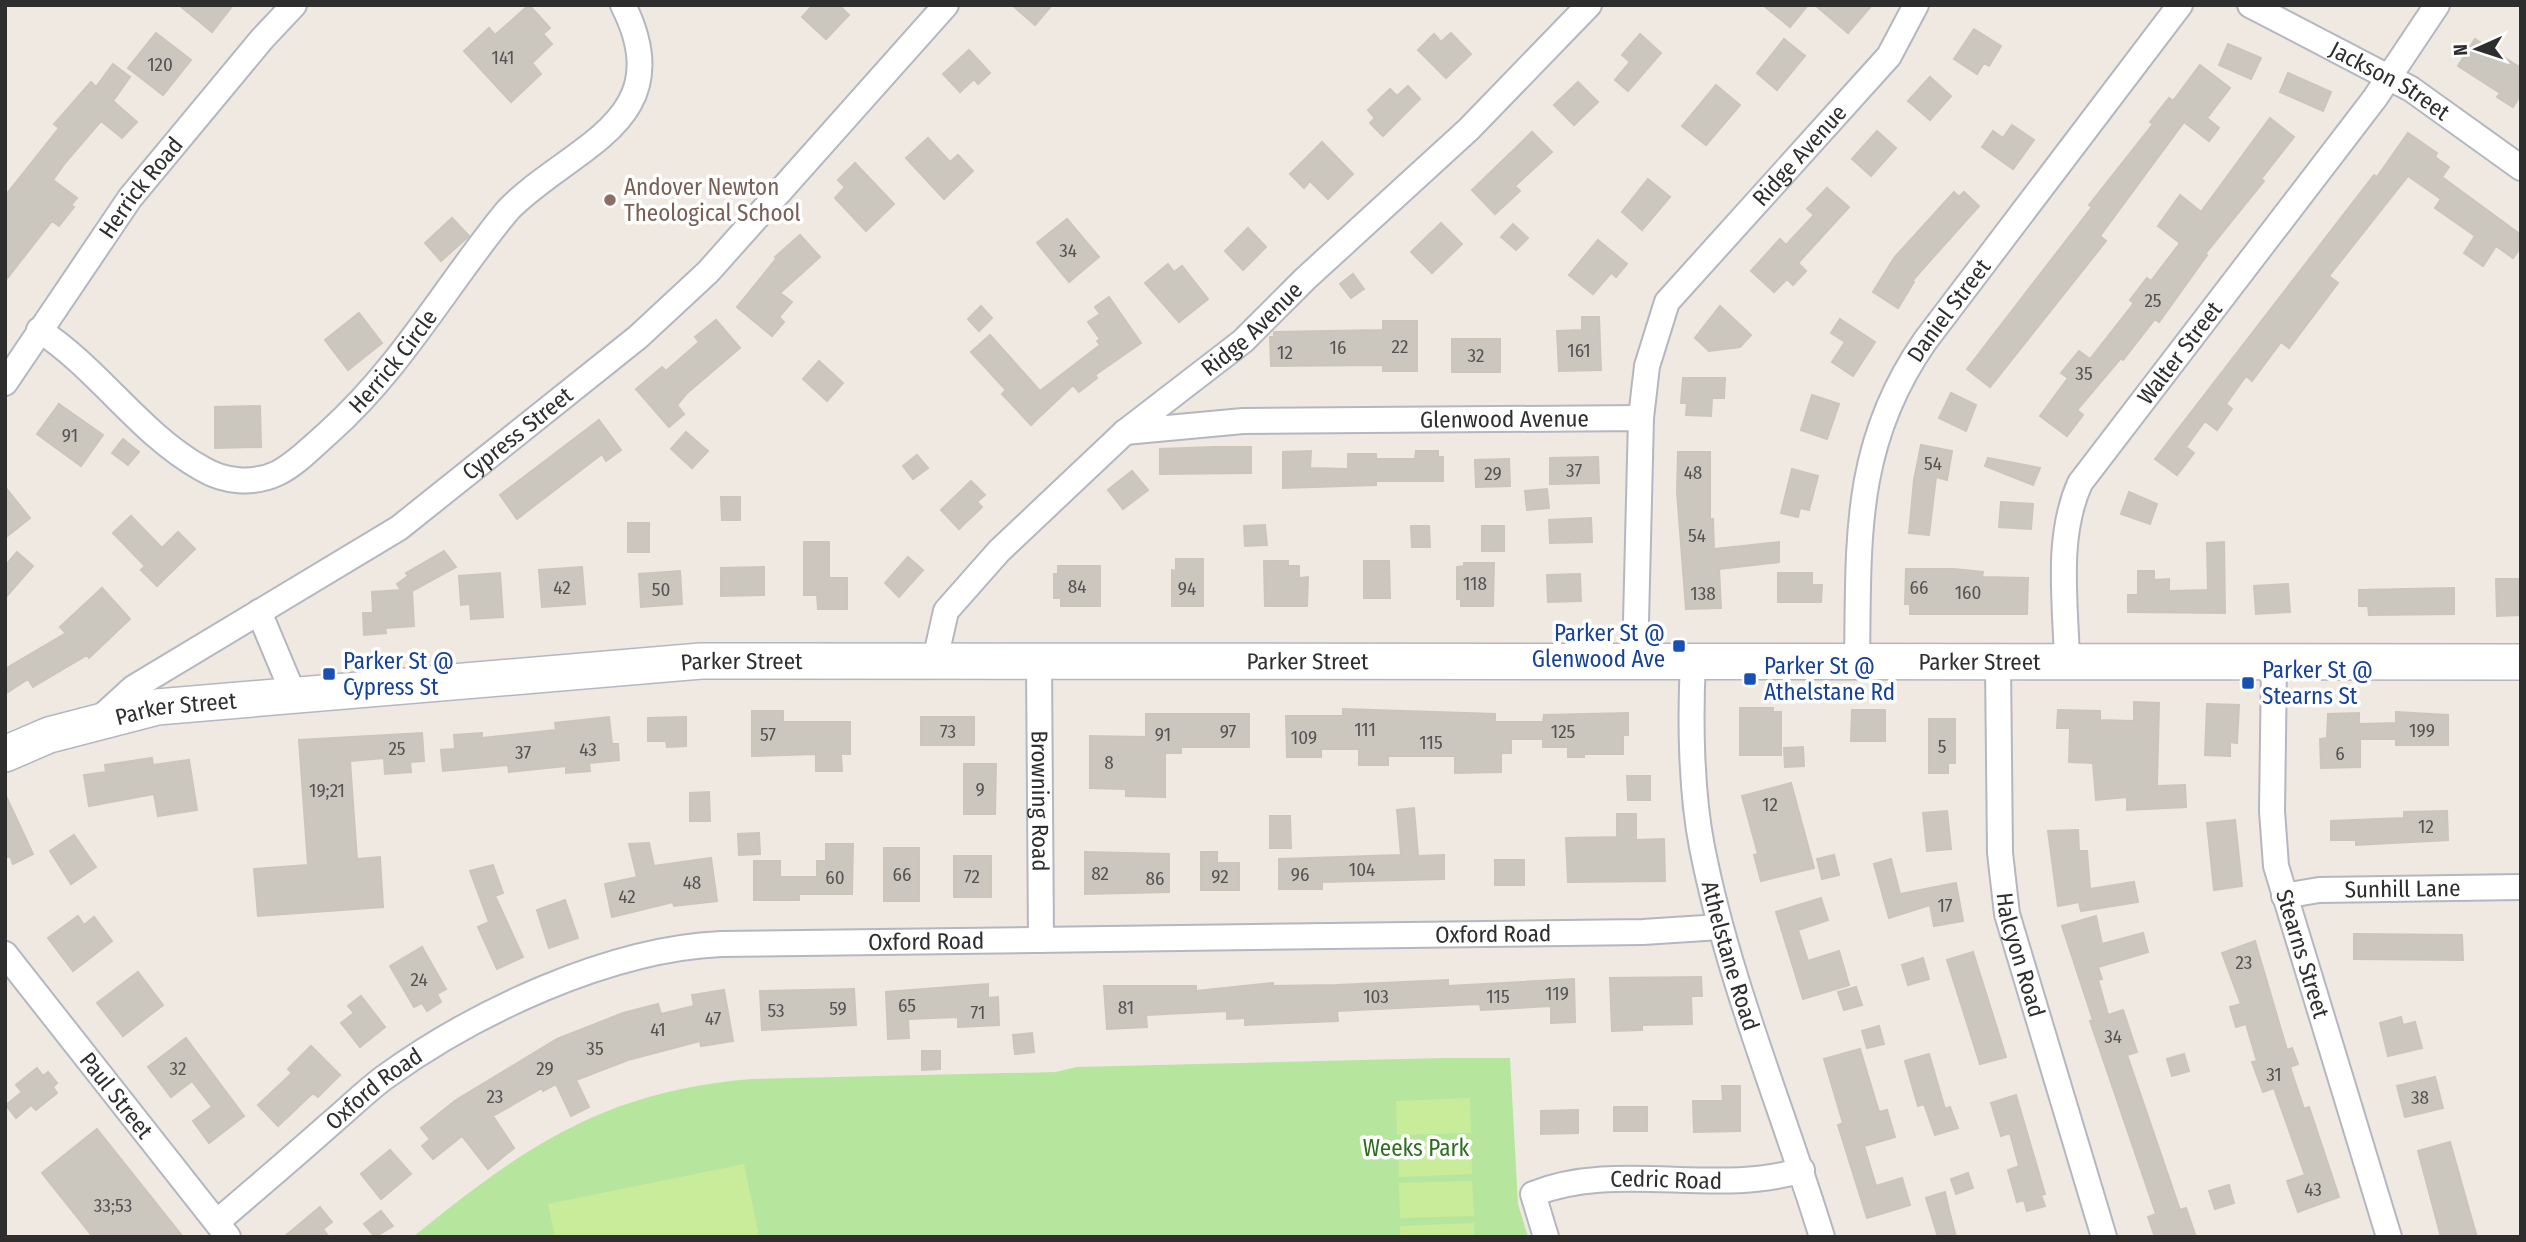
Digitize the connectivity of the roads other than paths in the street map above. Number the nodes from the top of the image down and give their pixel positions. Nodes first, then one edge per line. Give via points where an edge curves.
1 (294, 5) edge
2 (623, 5) edge
3 (946, 5) edge
4 (1589, 5) edge
5 (1916, 5) edge
6 (2250, 5) edge
7 (2437, 5) edge
8 (2176, 8) edge
9 (2389, 77) junction
10 (2521, 168) edge
11 (39, 330) junction
12 (5, 383) edge
13 (1641, 418) junction
14 (1125, 432) junction
15 (258, 612) junction
16 (935, 660) junction
17 (1039, 660) junction
18 (1636, 662) junction
19 (1693, 662) junction
20 (2521, 662) edge
21 (1857, 663) junction
22 (1998, 663) junction
23 (2067, 663) junction
24 (2274, 664) junction
25 (293, 693) junction
26 (99, 719) junction
27 (5, 754) edge
28 (2521, 887) edge
29 (2284, 896) junction
30 (1720, 926) junction
31 (1041, 940) junction
32 (5, 954) edge
33 (1802, 1170) junction
34 (223, 1230) edge
35 (1546, 1237) edge
36 (1822, 1237) edge
37 (2104, 1237) edge
38 (2389, 1237) edge

1 - 11 street, Herrick Road via 261,38 137,189
2 - 11 street, Herrick Circle via 637,57 635,93 626,111 577,158 508,210 386,375 345,417 279,472 237,480 203,470 168,445 82,362
3 - 15 street, Cypress Street via 676,304 418,514
4 - 14 street, Ridge Avenue via 1469,130 1243,341
5 - 13 street, Ridge Avenue via 1889,56 1667,302 1647,366
6 - 9 street, Jackson Street
7 - 9 street, Walter Street
8 - 21 street, Daniel Street via 1901,379 1876,440 1862,497
9 - 10 street, Jackson Street
9 - 23 street, Walter Street via 2080,483 2069,512 2065,542
11 - 12 street, Herrick Road
13 - 14 street, Glenwood Avenue via 1243,421
13 - 18 street
14 - 16 street, Ridge Avenue via 999,551 946,611
15 - 25 street
15 - 26 street, Cypress Street via 133,688
16 - 17 main road, Parker Street
16 - 25 main road, Parker Street via 701,661
17 - 18 main road, Parker Street
17 - 31 street, Browning Road
18 - 19 main road, Parker Street
19 - 21 main road, Parker Street
19 - 30 street, Athelstane Road via 1695,795
20 - 24 main road, Parker Street
21 - 22 main road, Parker Street
22 - 23 main road, Parker Street
22 - 37 street, Halcyon Road via 2005,906
23 - 24 main road, Parker Street
24 - 29 street, Stearns Street via 2273,832
25 - 26 main road, Parker Street via 157,707
26 - 27 main road, Cypress Street
28 - 29 street, Sunhill Lane via 2319,890
29 - 38 street, Stearns Street
30 - 31 street, Oxford Road via 1643,932
30 - 33 street, Athelstane Road
31 - 34 street, Oxford Road via 694,945 608,965 478,1020 386,1076
32 - 34 street, Paul Street
33 - 35 street, Cedric Road via 1769,1177 1576,1181 1533,1194
33 - 36 street, Athelstane Road

